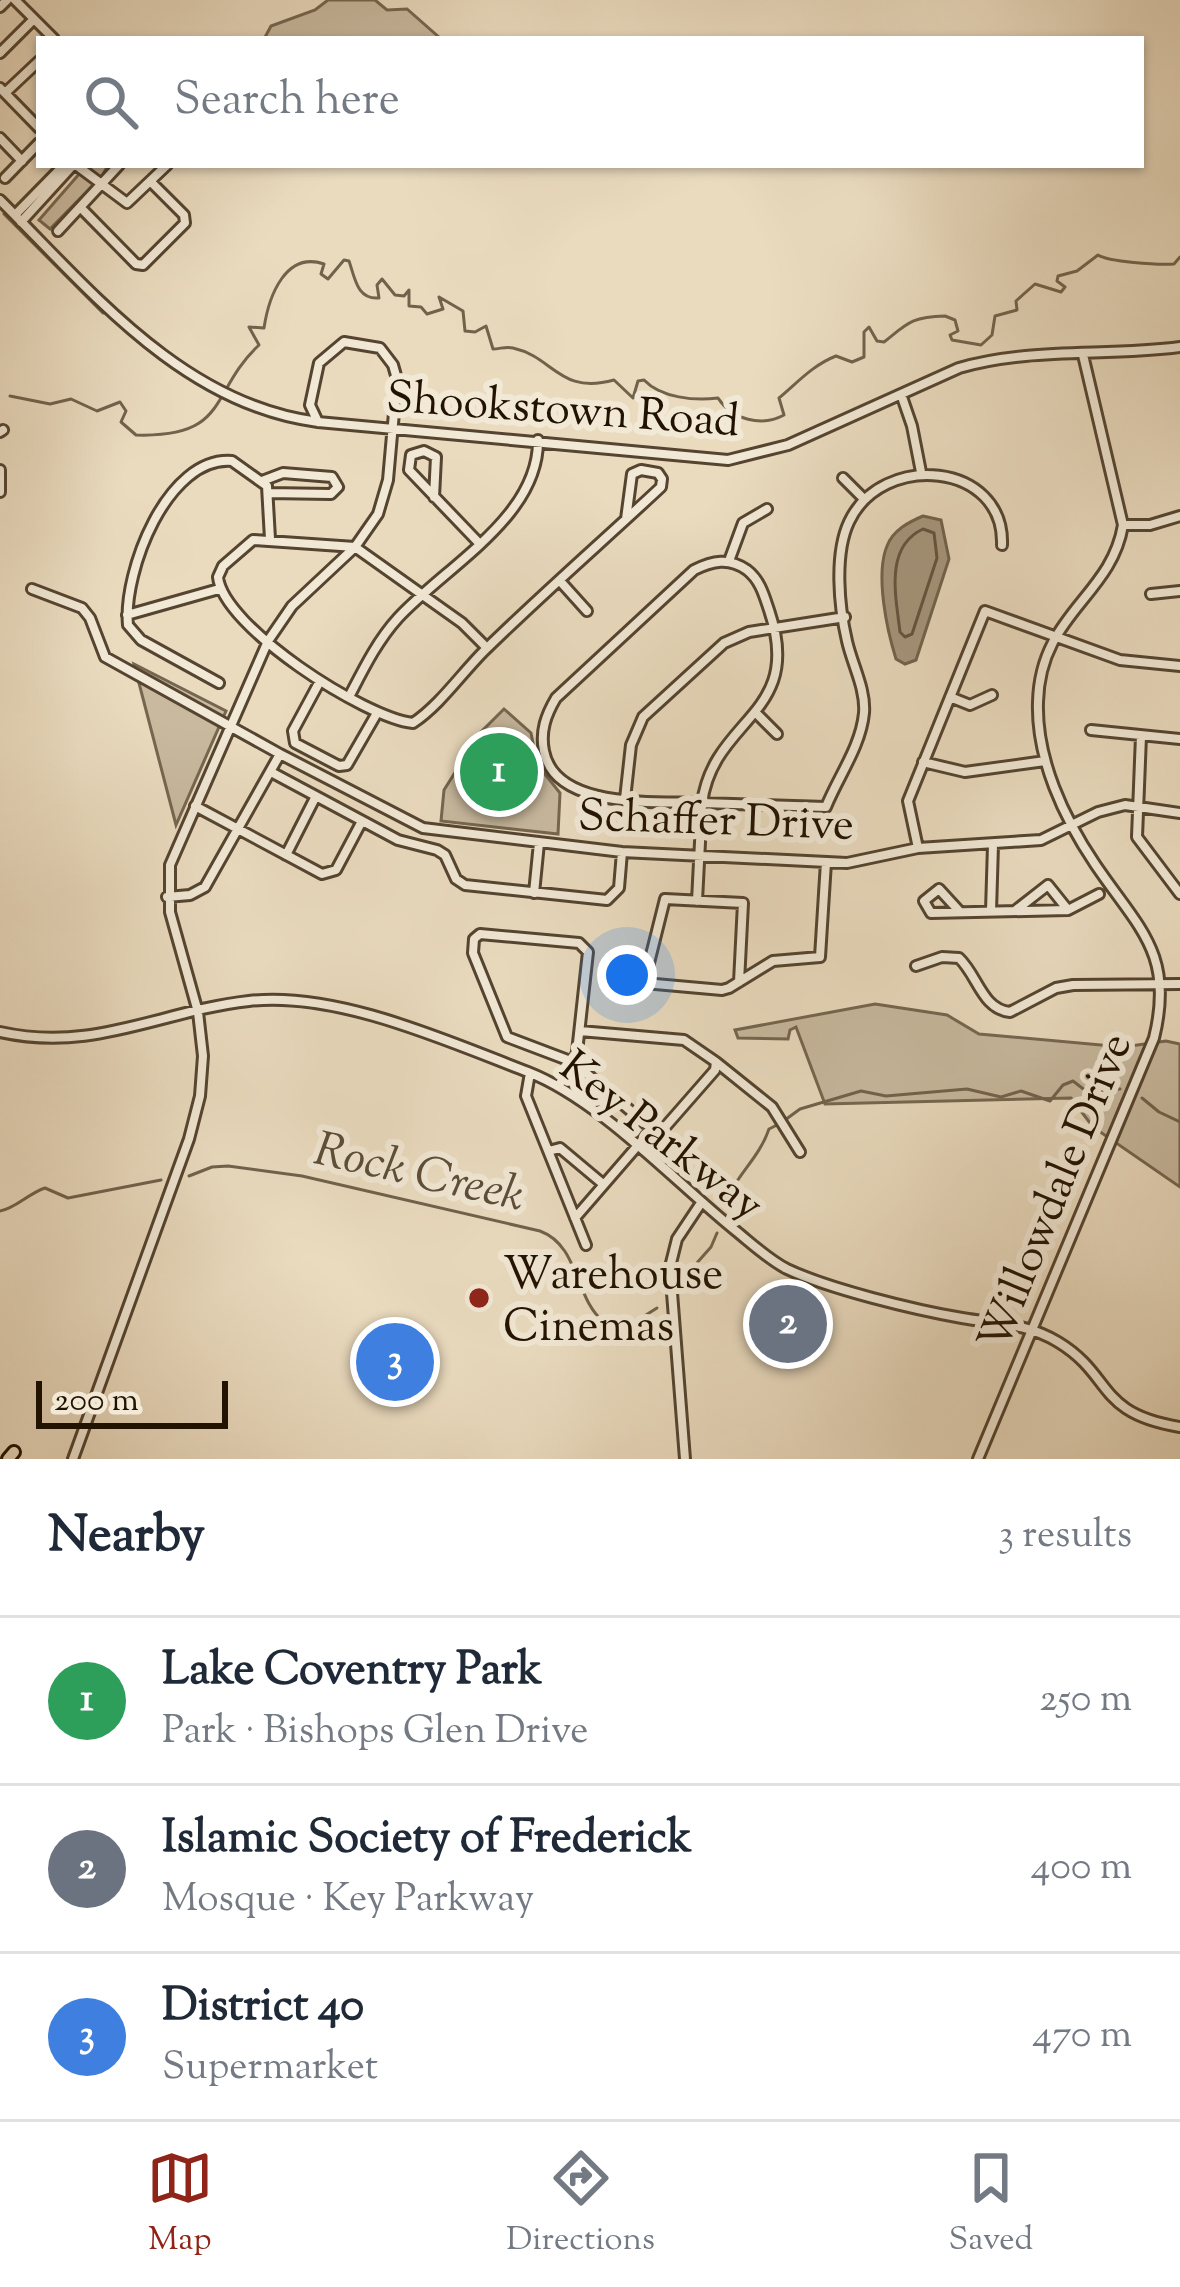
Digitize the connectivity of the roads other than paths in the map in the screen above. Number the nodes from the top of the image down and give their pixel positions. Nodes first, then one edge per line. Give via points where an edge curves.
1 (11, 0) edge
2 (0, 7) edge
3 (34, 19) junction
4 (51, 36) edge
5 (0, 53) edge
6 (36, 67) edge
7 (6, 94) edge
8 (0, 112) edge
9 (36, 125) edge
10 (0, 139) edge
11 (36, 146) edge
12 (22, 161) junction
13 (61, 168) edge
14 (72, 168) edge
15 (79, 168) edge
16 (117, 168) edge
17 (164, 168) edge
18 (4, 178) dead end
19 (151, 182) junction
20 (102, 186) junction
21 (0, 200) edge
22 (81, 208) junction
23 (18, 218) junction
24 (58, 231) dead end
25 (1180, 347) edge
26 (1083, 355) junction
27 (901, 394) junction
28 (310, 405) junction
29 (293, 419) junction
30 (318, 422) junction
31 (394, 428) junction
32 (538, 440) junction
33 (0, 470) edge
34 (921, 472) junction
35 (843, 478) dead end
36 (262, 481) junction
37 (0, 492) edge
38 (268, 493) junction
39 (434, 497) junction
40 (864, 499) junction
41 (767, 509) dead end
42 (1180, 516) edge
43 (626, 519) junction
44 (1124, 525) junction
45 (270, 539) junction
46 (478, 542) junction
47 (1002, 545) dead end
48 (355, 547) junction
49 (729, 561) junction
50 (560, 581) junction
51 (32, 589) dead end
52 (219, 589) junction
53 (1180, 591) edge
54 (422, 594) junction
55 (1151, 594) dead end
56 (587, 611) dead end
57 (127, 615) junction
58 (844, 617) junction
59 (775, 628) junction
60 (1053, 638) junction
61 (268, 641) junction
62 (487, 648) junction
63 (1180, 665) edge
64 (320, 681) junction
65 (219, 683) dead end
66 (992, 695) dead end
67 (950, 697) junction
68 (349, 698) junction
69 (377, 713) junction
70 (757, 714) junction
71 (230, 726) junction
72 (1091, 730) dead end
73 (777, 734) dead end
74 (1141, 736) junction
75 (1180, 739) edge
76 (280, 754) junction
77 (1046, 761) junction
78 (923, 762) junction
79 (271, 772) junction
80 (316, 796) junction
81 (625, 799) junction
82 (702, 803) junction
83 (1136, 805) junction
84 (195, 806) junction
85 (1180, 813) edge
86 (362, 821) junction
87 (1070, 824) junction
88 (423, 827) junction
89 (240, 830) junction
90 (539, 843) junction
91 (993, 845) junction
92 (418, 846) junction
93 (917, 848) junction
94 (622, 852) junction
95 (286, 855) junction
96 (700, 856) junction
97 (826, 862) junction
98 (533, 893) junction
99 (1099, 894) dead end
100 (1180, 894) edge
101 (167, 897) junction
102 (697, 901) junction
103 (1069, 910) junction
104 (960, 911) junction
105 (991, 911) junction
106 (1015, 911) junction
107 (916, 966) dead end
108 (740, 982) junction
109 (1160, 983) junction
110 (1180, 984) edge
111 (198, 1012) junction
112 (580, 1031) junction
113 (0, 1032) edge
114 (573, 1062) junction
115 (716, 1062) junction
116 (530, 1073) junction
117 (559, 1085) junction
118 (652, 1129) junction
119 (636, 1147) junction
120 (549, 1151) junction
121 (800, 1152) dead end
122 (603, 1184) junction
123 (701, 1203) junction
124 (575, 1218) junction
125 (586, 1245) dead end
126 (1032, 1330) junction
127 (1180, 1427) edge
128 (73, 1459) edge
129 (685, 1459) edge
130 (978, 1459) edge

1 - 2 street
1 - 3 street
3 - 4 street
3 - 5 street
6 - 7 street
7 - 8 street
7 - 9 street
10 - 12 street
11 - 12 street
12 - 18 street
13 - 23 street
14 - 23 street
15 - 20 street
16 - 20 street
17 - 19 street
19 - 20 street via 127,203
19 - 22 street via 185,223 143,265
20 - 22 street
21 - 23 street, Shookstown Road
22 - 24 street
23 - 29 street, Shookstown Road via 150,348
25 - 26 street, Shookstown Road
26 - 27 street, Shookstown Road via 986,360
26 - 44 street
27 - 32 street, Shookstown Road via 788,445 728,460
27 - 34 street
28 - 29 street
28 - 30 street
28 - 31 street via 319,363 332,349 344,342 376,346 396,373
29 - 30 street, Shookstown Road
30 - 31 street, Shookstown Road
31 - 32 street, Shookstown Road
31 - 48 street via 385,500
32 - 46 street via 522,499
33 - 37 street
34 - 40 street
34 - 47 street via 980,494
35 - 40 street
36 - 38 street
36 - 38 street via 283,473 337,482 331,494
36 - 57 street via 224,460 177,484 129,590
38 - 45 street
39 - 39 street via 436,457 411,454 409,470
39 - 46 street
40 - 58 street via 840,552
41 - 49 street via 743,523
42 - 44 street
43 - 43 street via 632,474 658,472 661,488
43 - 50 street
44 - 60 street, Willowdale Drive via 1110,566
45 - 48 street
45 - 52 street via 244,545 223,566
46 - 54 street
48 - 54 street
48 - 61 street via 292,606
49 - 59 street via 752,573
49 - 81 street via 694,570 548,710 542,736 551,770 578,791
50 - 56 street
50 - 62 street
51 - 71 street, Schaffer Drive via 82,608 105,657
52 - 57 street
52 - 61 street
53 - 55 street
54 - 62 street
54 - 68 street via 394,621
57 - 65 street via 141,640
58 - 59 street
58 - 82 street via 865,709 826,807
59 - 70 street via 775,679
59 - 81 street via 724,643 643,717
60 - 63 street via 1120,660
60 - 67 street via 985,611
60 - 77 street, Willowdale Drive via 1037,702
61 - 64 street
61 - 71 street
62 - 69 street via 413,723
64 - 68 street
64 - 69 street via 293,730 295,743 347,765
66 - 67 street via 970,705
67 - 78 street
68 - 69 street
70 - 73 street
70 - 82 street via 717,755
71 - 76 street, Schaffer Drive
71 - 84 street
72 - 74 street
74 - 75 street
74 - 83 street
76 - 79 street
76 - 88 street, Schaffer Drive
77 - 78 street via 964,772
77 - 87 street, Willowdale Drive
78 - 93 street via 908,801
79 - 80 street
79 - 89 street
80 - 86 street
80 - 95 street
81 - 82 street
82 - 96 street
83 - 85 street, Schaffer Drive
83 - 87 street, Schaffer Drive
83 - 100 street via 1138,842
84 - 89 street
84 - 101 street via 170,866
86 - 92 street
86 - 95 street via 330,875
87 - 91 street, Schaffer Drive via 1041,840
87 - 109 street, Willowdale Drive via 1138,922
88 - 90 street, Schaffer Drive
88 - 92 street
89 - 95 street
89 - 101 street via 205,887
90 - 94 street, Schaffer Drive
90 - 98 street
91 - 93 street, Schaffer Drive
91 - 105 street
92 - 98 street via 445,855 465,885
93 - 97 street, Schaffer Drive
94 - 96 street, Schaffer Drive
94 - 98 street via 619,888 607,901
96 - 97 street, Schaffer Drive
96 - 102 street
97 - 108 street via 820,957 773,961
99 - 103 street
101 - 111 street
102 - 108 street via 743,903
102 - 108 street via 665,899 644,983 722,990
103 - 106 street
103 - 106 street via 1048,885
104 - 104 street via 931,913 924,901 939,889
104 - 105 street
105 - 106 street
107 - 109 street via 959,958 1002,1012 1056,988
109 - 110 street
109 - 126 street, Willowdale Drive via 1154,1038
111 - 113 street, Key Parkway via 92,1037
111 - 116 street, Key Parkway via 248,1001 320,1002
111 - 128 street via 196,1117
112 - 114 street
112 - 114 street via 588,952 579,944 488,932 474,939 507,1037
112 - 115 street via 684,1040
114 - 117 street
114 - 118 street
115 - 118 street via 666,1126
115 - 121 street via 764,1100
116 - 117 street, Key Parkway
116 - 120 street via 526,1096
117 - 119 street, Key Parkway
118 - 119 street
119 - 122 street
119 - 123 street, Key Parkway
120 - 122 street via 560,1148
120 - 124 street
122 - 124 street
123 - 126 street, Key Parkway via 783,1268 810,1279
123 - 129 street via 670,1267
124 - 125 street
126 - 127 street, Key Parkway via 1070,1351 1125,1410
126 - 130 street, Willowdale Drive

